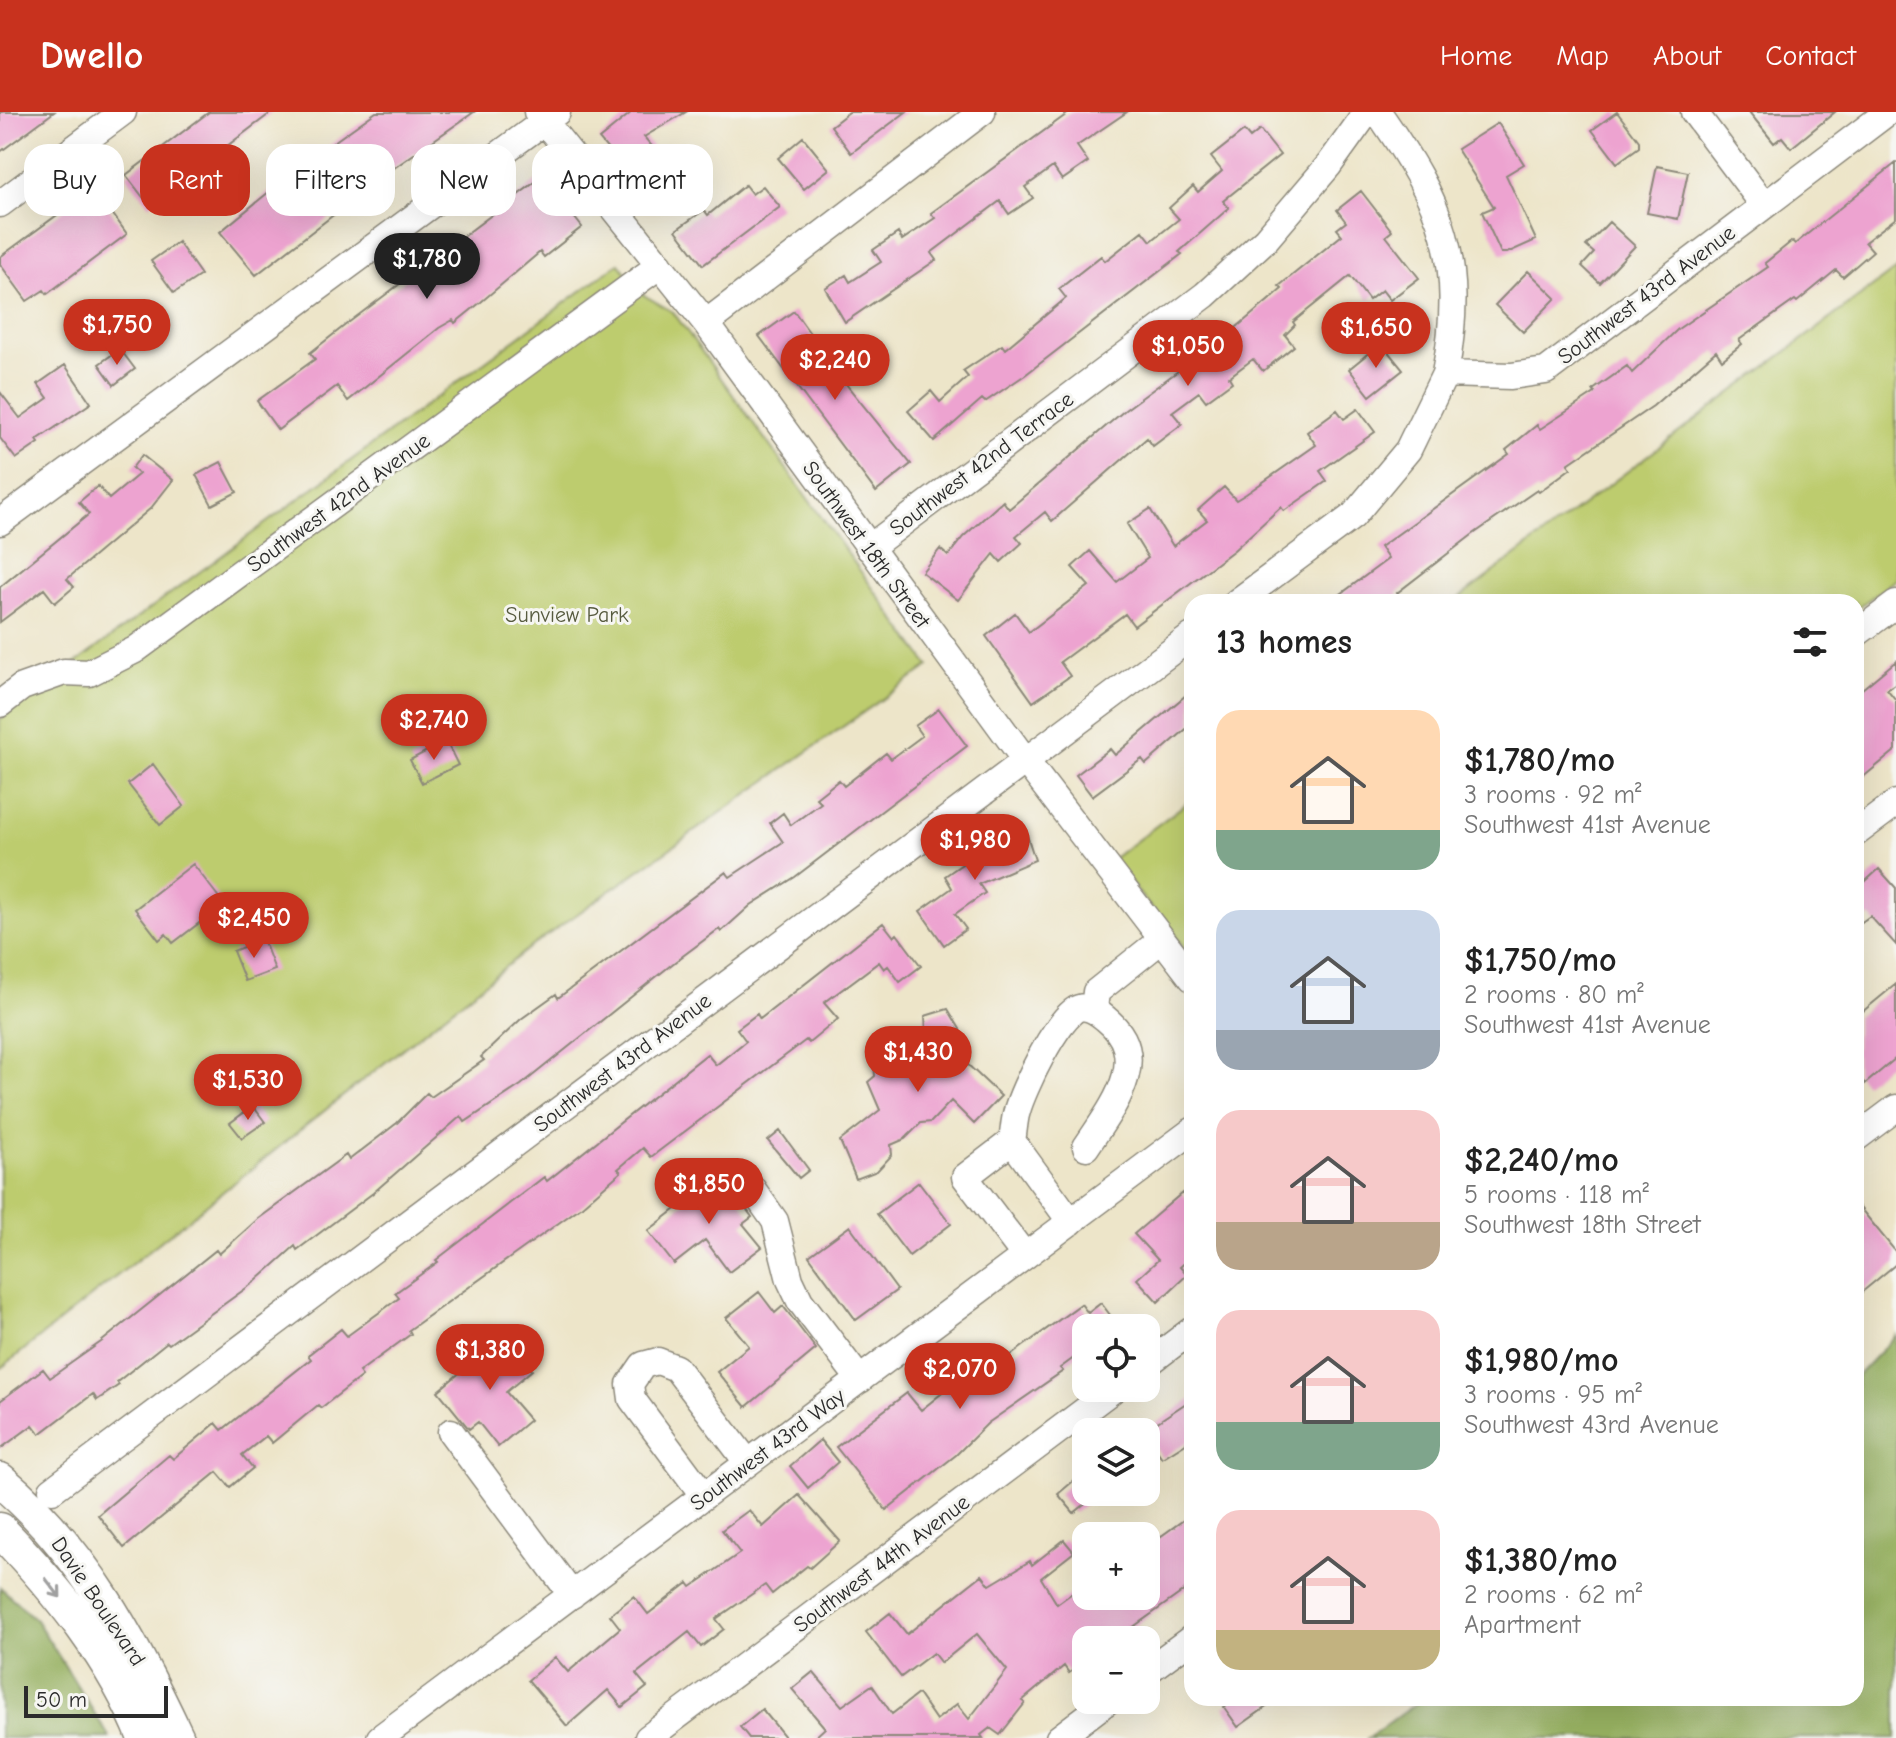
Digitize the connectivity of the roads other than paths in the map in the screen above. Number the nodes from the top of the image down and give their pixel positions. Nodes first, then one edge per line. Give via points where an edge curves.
1 (123, 112) edge
2 (982, 112) edge
3 (1367, 112) edge
4 (1378, 112) edge
5 (1694, 112) edge
6 (1888, 112) edge
7 (546, 115) edge
8 (0, 204) edge
9 (1763, 204) junction
10 (660, 265) junction
11 (706, 323) junction
12 (1445, 374) junction
13 (0, 522) edge
14 (869, 548) junction
15 (1248, 594) edge
16 (1896, 604) edge
17 (1864, 628) edge
18 (1184, 642) edge
19 (0, 704) edge
20 (1025, 760) junction
21 (1896, 803) edge
22 (1864, 827) edge
23 (1161, 940) junction
24 (1184, 968) edge
25 (1094, 1009) junction
26 (1896, 1108) edge
27 (1864, 1132) edge
28 (1184, 1137) edge
29 (1012, 1141) junction
30 (1086, 1147) dead end
31 (751, 1187) dead end
32 (1071, 1222) junction
33 (1025, 1256) junction
34 (1184, 1336) edge
35 (1160, 1354) edge
36 (860, 1380) junction
37 (1096, 1402) edge
38 (451, 1432) dead end
39 (748, 1463) junction
40 (0, 1480) edge
41 (52, 1490) dead end
42 (704, 1496) junction
43 (0, 1530) edge
44 (572, 1595) junction
45 (1184, 1644) edge
46 (1160, 1662) edge
47 (1091, 1714) edge
48 (145, 1738) edge
49 (177, 1738) edge
50 (380, 1738) edge
51 (648, 1738) edge
52 (1059, 1738) edge

1 - 8 street
2 - 11 street
3 - 14 street, Southwest 42nd Terrace via 1266,239 1205,295
4 - 12 street via 1418,170 1443,224 1454,327
5 - 9 street
6 - 9 street, Southwest 43rd Avenue
7 - 10 street, Southwest 18th Street
7 - 13 street
9 - 12 street, Southwest 43rd Avenue via 1546,371
10 - 11 street, Southwest 18th Street
10 - 19 street, Southwest 42nd Avenue via 135,650 89,673 64,672 22,687
11 - 14 street, Southwest 18th Street
12 - 15 street via 1408,450 1353,516
14 - 20 street, Southwest 18th Street
16 - 17 street
18 - 20 street, Southwest 43rd Avenue
20 - 23 street, Southwest 18th Street
20 - 41 street, Southwest 43rd Avenue
21 - 22 street
23 - 24 street, Southwest 18th Street
23 - 25 street via 1096,992
25 - 29 street via 1080,1007 1069,1014 1046,1048 1017,1109
25 - 30 street via 1123,1040 1130,1066 1120,1096
26 - 27 street
28 - 32 street, Southwest 43rd Way
29 - 32 street
29 - 33 street via 965,1177
31 - 36 street via 775,1221 800,1301
32 - 33 street, Southwest 43rd Way
33 - 36 street, Southwest 43rd Way
34 - 35 street
36 - 39 street, Southwest 43rd Way
37 - 51 street, Southwest 44th Avenue
38 - 44 street
39 - 42 street, Southwest 43rd Way
39 - 42 street via 676,1368 658,1361 643,1365 630,1384 632,1399
40 - 49 main road, Davie Boulevard via 64,1543 134,1646
42 - 44 street, Southwest 43rd Way
43 -> 48 main road, Davie Boulevard via 86,1630
44 - 50 street, Southwest 43rd Way
45 - 46 street
47 - 52 street

